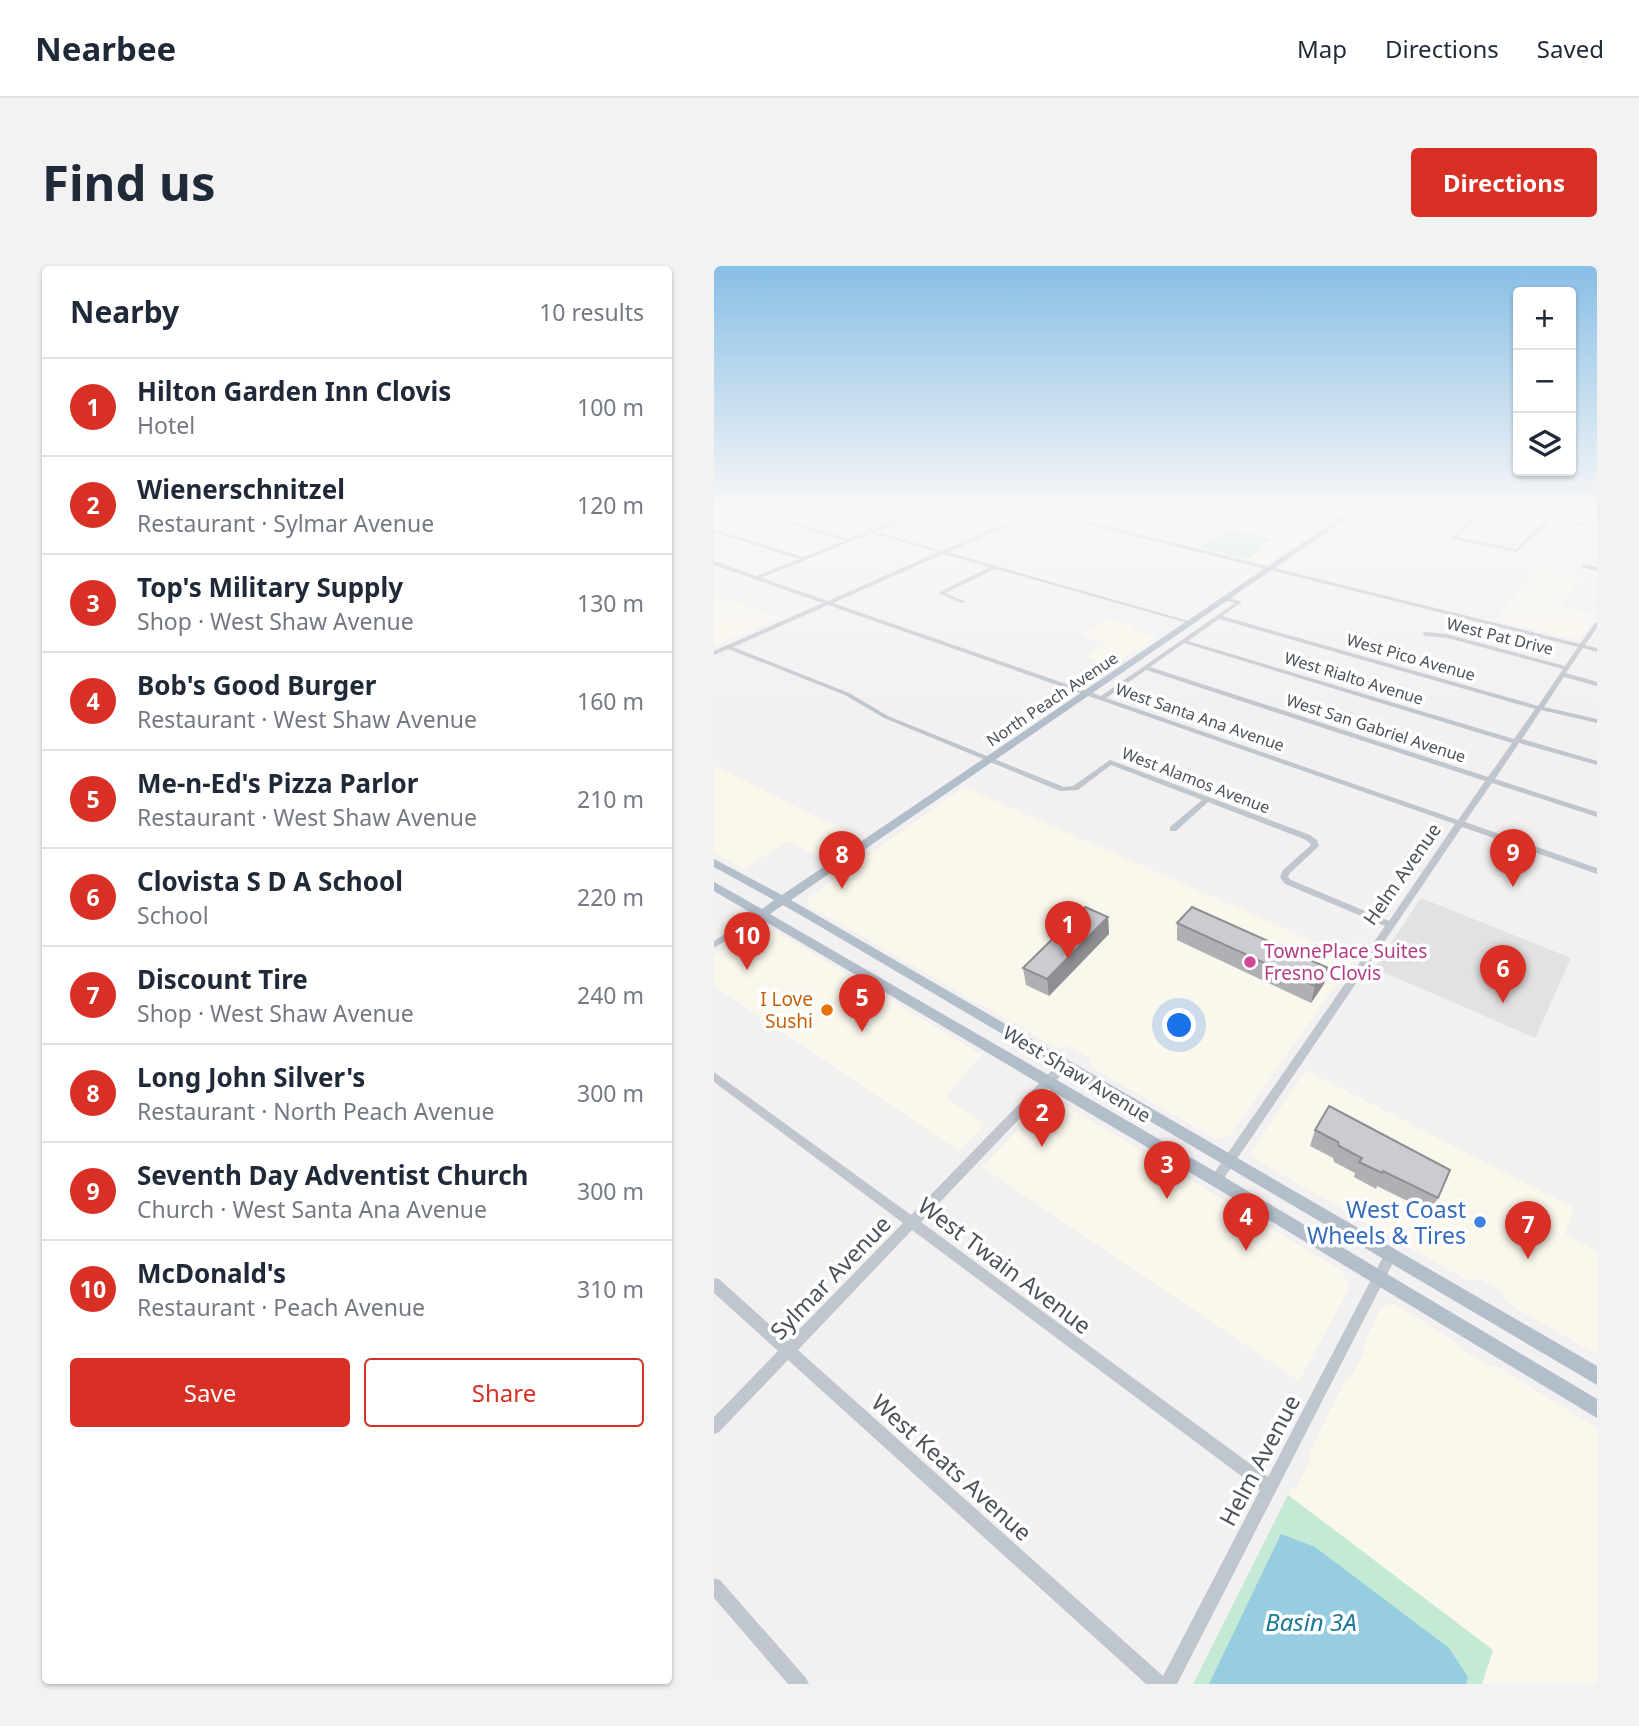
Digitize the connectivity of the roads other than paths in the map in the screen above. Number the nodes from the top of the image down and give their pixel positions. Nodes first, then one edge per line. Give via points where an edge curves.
1 (745, 574) edge
2 (765, 574) edge
3 (893, 574) edge
4 (979, 574) edge
5 (1019, 574) edge
6 (1263, 574) edge
7 (1297, 574) edge
8 (755, 578) junction
9 (1227, 599) junction
10 (963, 602) dead end
11 (828, 603) junction
12 (1218, 617) junction
13 (1190, 624) junction
14 (1597, 624) edge
15 (1425, 634) dead end
16 (1183, 641) junction
17 (1582, 646) junction
18 (728, 647) junction
19 (1597, 650) edge
20 (714, 653) edge
21 (1146, 668) junction
22 (1564, 671) junction
23 (1597, 684) edge
24 (1089, 693) junction
25 (1103, 697) junction
26 (1539, 709) junction
27 (1597, 721) edge
28 (1517, 741) junction
29 (991, 759) junction
30 (1597, 763) edge
31 (1489, 780) junction
32 (1206, 799) junction
33 (1597, 815) edge
34 (1462, 823) junction
35 (1173, 829) dead end
36 (714, 862) edge
37 (1597, 871) edge
38 (714, 886) edge
39 (783, 900) junction
40 (762, 914) junction
41 (1390, 925) junction
42 (714, 945) edge
43 (1063, 1066) junction
44 (714, 1076) edge
45 (1048, 1081) junction
46 (1229, 1162) junction
47 (1216, 1181) junction
48 (913, 1222) junction
49 (1390, 1257) junction
50 (1379, 1279) junction
51 (714, 1284) edge
52 (787, 1350) junction
53 (1597, 1376) edge
54 (1597, 1409) edge
55 (714, 1427) edge
56 (1270, 1489) junction
57 (714, 1586) edge
58 (800, 1684) edge
59 (1159, 1684) edge
60 (1168, 1684) edge

1 - 8 street, West Santa Ana Avenue
2 - 8 street
3 - 11 street
4 - 10 street via 941,593
5 - 13 street
6 - 9 main road, North Peach Avenue
7 - 17 street
8 - 11 street, West Santa Ana Avenue
9 - 12 street via 1239,603
9 - 13 main road, North Peach Avenue
11 - 18 street
11 - 24 street, West Santa Ana Avenue
12 - 16 street
12 - 26 street, West Pico Avenue
13 - 24 main road, North Peach Avenue
14 - 17 street, Helm Avenue
15 - 22 street, West Pat Drive via 1447,636
16 - 21 street
16 - 28 street, West Rialto Avenue
17 - 19 street
17 - 22 street, Helm Avenue
18 - 20 street
18 - 29 street, West Alamos Avenue
21 - 25 street
21 - 31 street, West San Gabriel Avenue
22 - 23 street, West Pat Drive
22 - 26 street, Helm Avenue
24 - 25 street, West Santa Ana Avenue
24 - 29 main road, North Peach Avenue
25 - 34 street, West Santa Ana Avenue
26 - 27 street, West Pico Avenue
26 - 28 street, Helm Avenue
28 - 30 street, West Rialto Avenue
28 - 31 street, Helm Avenue
29 - 32 street, West Alamos Avenue via 1069,790 1110,762
29 - 39 main road, North Peach Avenue
31 - 33 street, West San Gabriel Avenue
31 - 34 street, Helm Avenue
32 - 35 street
32 - 41 street, West Alamos Avenue via 1314,842 1286,872 1288,882
34 - 37 street, West Santa Ana Avenue
34 - 41 street, Helm Avenue
36 - 39 main road, West Shaw Avenue
38 - 40 main road, West Shaw Avenue
39 - 40 main road, North Peach Avenue
39 - 43 main road, West Shaw Avenue
40 - 42 street
40 - 45 main road, West Shaw Avenue
41 - 46 street, Helm Avenue
43 - 45 street, Sylmar Avenue
43 - 46 main road, West Shaw Avenue
44 - 48 street, West Twain Avenue
45 - 47 main road, West Shaw Avenue
45 - 48 street, Sylmar Avenue
46 - 47 street, Helm Avenue
46 - 49 main road, West Shaw Avenue
47 - 50 main road, West Shaw Avenue
48 - 52 street, Sylmar Avenue
48 - 56 street, West Twain Avenue
49 - 50 street, Helm Avenue
49 - 53 main road, West Shaw Avenue
50 - 54 main road, West Shaw Avenue
50 - 56 street, Helm Avenue
51 - 52 street, West Keats Avenue
52 - 55 street, Sylmar Avenue
52 - 59 street, West Keats Avenue
56 - 60 street, Helm Avenue
57 - 58 street

